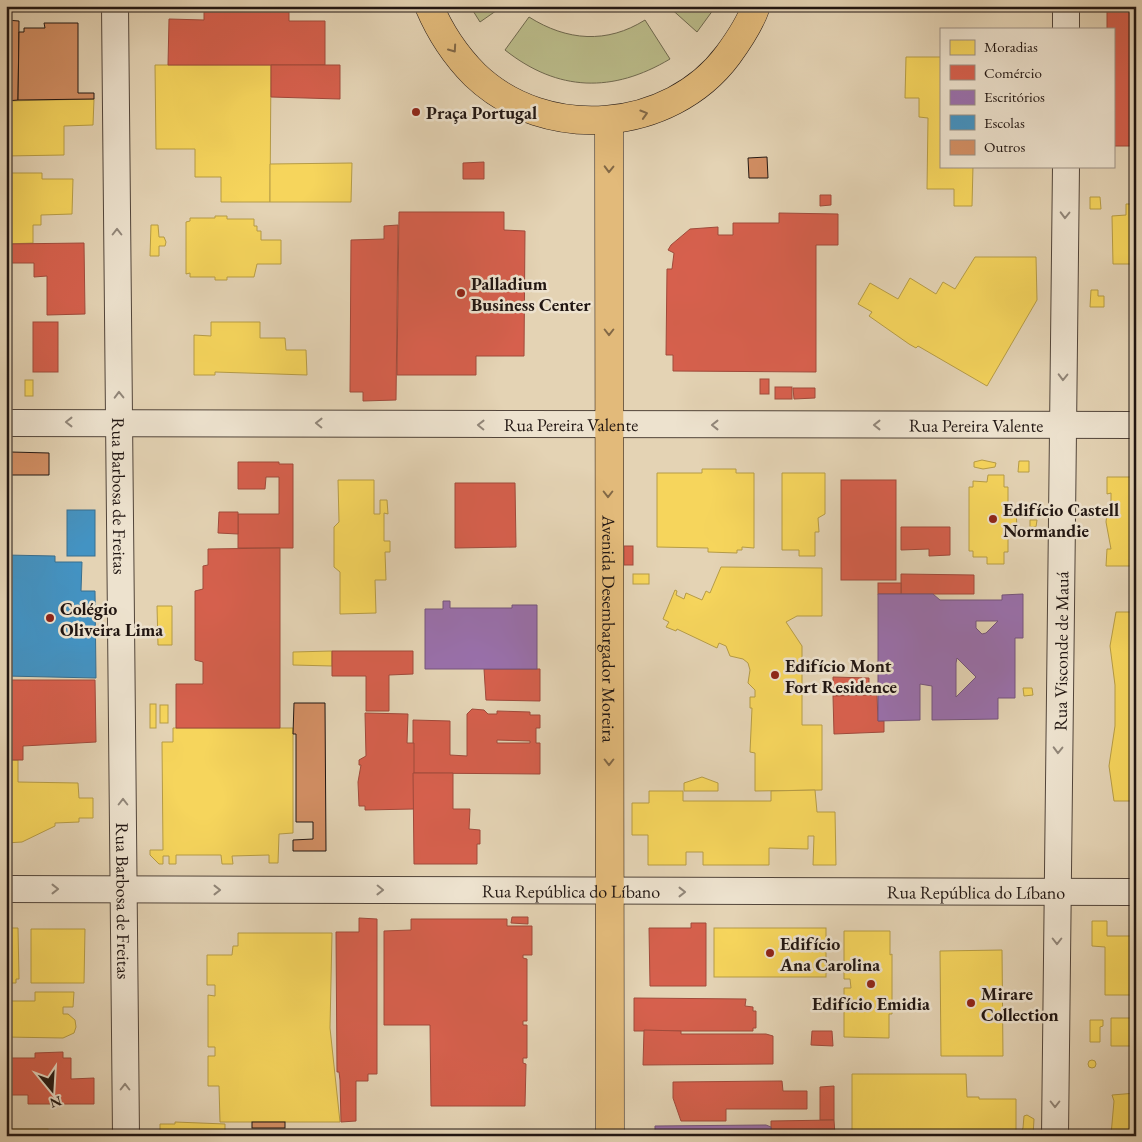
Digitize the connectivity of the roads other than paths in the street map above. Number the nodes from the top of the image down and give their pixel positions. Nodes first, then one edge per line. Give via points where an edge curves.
1 (116, 6) edge
2 (429, 6) edge
3 (756, 6) edge
4 (1066, 6) edge
5 (1066, 28) edge
6 (609, 121) junction
7 (1066, 168) edge
8 (119, 422) junction
9 (6, 423) edge
10 (1063, 424) junction
11 (608, 425) junction
12 (1136, 425) edge
13 (6, 889) edge
14 (123, 890) junction
15 (609, 891) junction
16 (1057, 892) junction
17 (1136, 892) edge
18 (126, 1136) edge
19 (610, 1136) edge
20 (1055, 1136) edge

8 -> 1 street, Rua Barbosa de Freitas
2 -> 6 main road via 438,28 455,53 494,90 512,101 565,118
6 -> 3 main road via 661,108 697,87 720,66 753,16
4 - 5 street
6 -> 11 main road, Avenida Desembargador Moreira
7 -> 10 street, Rua Visconde de Mauá
8 -> 9 street, Rua Pereira Valente
11 -> 8 street, Rua Pereira Valente
14 -> 8 street, Rua Barbosa de Freitas
10 -> 11 street, Rua Pereira Valente
10 - 12 street, Rua Pereira Valente
10 -> 16 street, Rua Visconde de Mauá
11 -> 15 main road, Avenida Desembargador Moreira
13 -> 14 street, Rua República do Líbano
14 -> 15 street, Rua República do Líbano
18 -> 14 street, Rua Barbosa de Freitas
15 -> 16 street, Rua República do Líbano
15 - 19 main road, Avenida Desembargador Moreira
16 - 17 street, Rua República do Líbano
16 -> 20 street, Rua Visconde de Mauá

